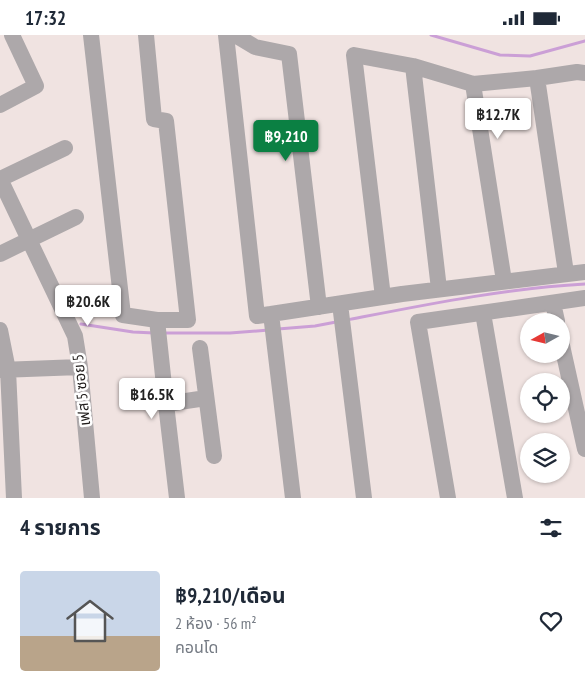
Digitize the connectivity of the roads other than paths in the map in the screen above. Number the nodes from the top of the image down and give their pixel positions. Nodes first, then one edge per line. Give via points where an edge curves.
1 (12, 35) edge
2 (91, 35) edge
3 (146, 35) edge
4 (226, 35) edge
5 (235, 35) edge
6 (413, 67) junction
7 (585, 73) edge
8 (537, 78) junction
9 (473, 84) junction
10 (0, 105) edge
11 (66, 148) dead end
12 (0, 179) edge
13 (76, 217) dead end
14 (29, 240) junction
15 (0, 255) edge
16 (585, 272) edge
17 (566, 273) junction
18 (504, 281) junction
19 (439, 289) junction
20 (383, 297) junction
21 (585, 298) edge
22 (553, 303) junction
23 (319, 307) junction
24 (483, 313) junction
25 (555, 313) edge
26 (341, 314) junction
27 (157, 320) junction
28 (272, 325) junction
29 (0, 330) edge
30 (200, 348) dead end
31 (566, 363) edge
32 (80, 367) junction
33 (4, 370) edge
34 (206, 398) junction
35 (166, 404) junction
36 (585, 449) edge
37 (214, 456) dead end
38 (14, 498) edge
39 (92, 498) edge
40 (177, 498) edge
41 (293, 498) edge
42 (364, 498) edge
43 (448, 498) edge
44 (516, 498) edge

1 - 10 street via 36,85
2 - 27 street via 123,315
3 - 27 street via 154,119 166,121 188,320
4 - 28 street via 257,316
5 - 23 street via 255,47 289,54
6 - 9 street
6 - 19 street
6 - 20 street via 354,55
7 - 8 street
8 - 9 street
8 - 17 street
9 - 18 street
11 - 12 street
12 - 14 street, เฟส 5 ซอย 5
13 - 14 street
14 - 15 street
14 - 32 street, เฟส 5 ซอย 5 via 75,336
16 - 17 street
17 - 18 street
18 - 19 street
19 - 20 street
20 - 26 street
21 - 22 street
22 - 24 street
22 - 25 street
23 - 26 street
23 - 28 street
24 - 43 street via 418,322
24 - 44 street
26 - 42 street
27 - 35 street
28 - 41 street
29 - 33 street
30 - 34 street
31 - 36 street
32 - 33 street
32 - 39 street, เฟส 5 ซอย 5
33 - 38 street
34 - 35 street
34 - 37 street
35 - 40 street

